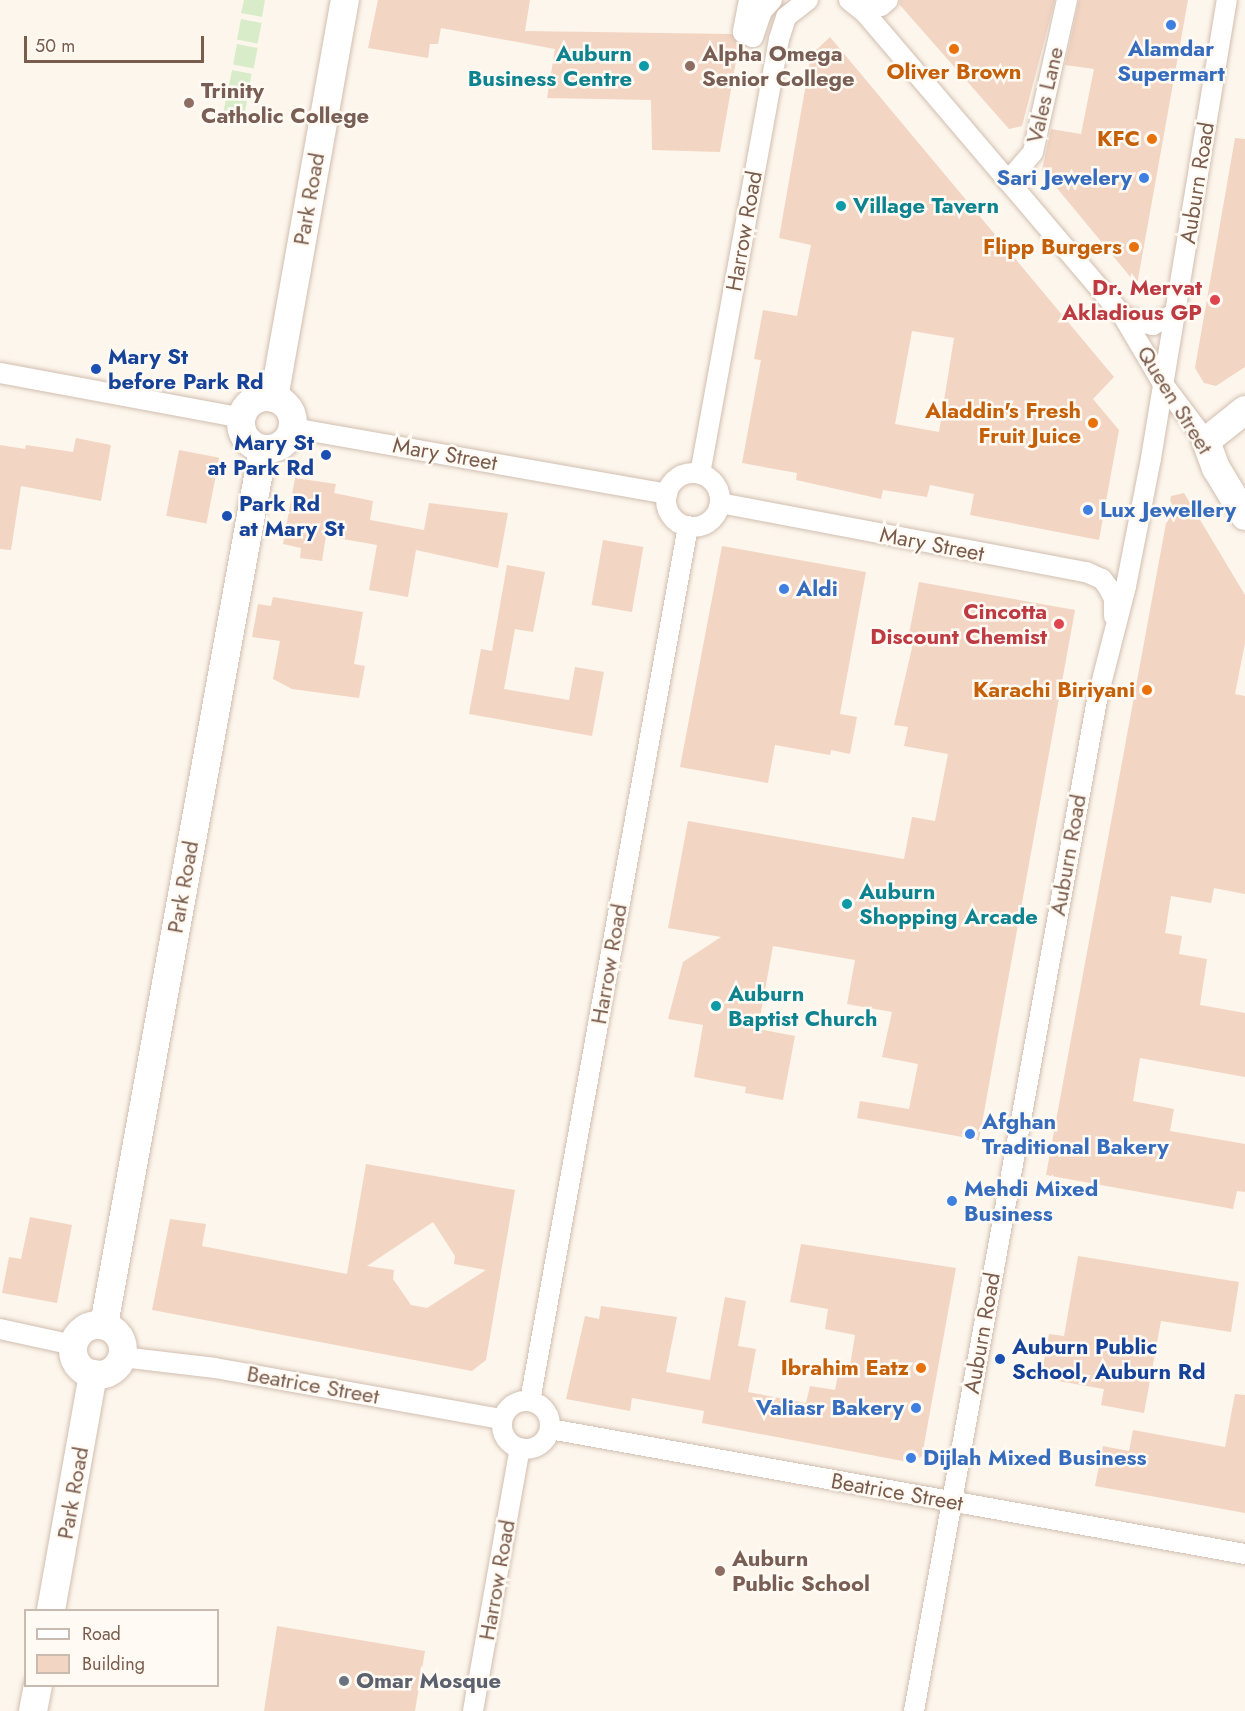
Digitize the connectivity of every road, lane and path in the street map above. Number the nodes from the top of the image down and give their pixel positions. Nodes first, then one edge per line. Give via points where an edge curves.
1 (345, 0) edge
2 (748, 0) edge
3 (772, 0) edge
4 (808, 0) edge
5 (849, 0) edge
6 (888, 0) edge
7 (1067, 0) edge
8 (1229, 2) edge
9 (870, 7) edge
10 (1008, 181) junction
11 (1176, 313) junction
12 (1123, 316) junction
13 (0, 373) edge
14 (1163, 384) junction
15 (274, 398) junction
16 (1245, 410) edge
17 (242, 418) junction
18 (293, 428) junction
19 (1206, 441) junction
20 (263, 449) junction
21 (700, 474) junction
22 (667, 494) junction
23 (720, 503) junction
24 (1245, 516) edge
25 (688, 526) junction
26 (1114, 618) junction
27 (104, 1325) junction
28 (0, 1329) edge
29 (73, 1345) junction
30 (122, 1357) junction
31 (93, 1374) junction
32 (530, 1401) junction
33 (502, 1419) junction
34 (550, 1429) junction
35 (520, 1448) junction
36 (952, 1502) junction
37 (1245, 1554) edge
38 (51, 1609) edge
39 (38, 1687) edge
40 (33, 1711) edge
41 (474, 1711) edge
42 (914, 1711) edge

1 - 15 street, Park Road
2 - 3 street via 743,32 753,37 762,11
4 - 21 street, Harrow Road via 786,17 777,48
5 - 9 street
6 - 9 street via 881,6
7 - 10 street, Vales Lane via 1033,152
8 - 11 street, Auburn Road
9 - 10 street, Queen Street
10 - 12 street, Queen Street
11 - 12 street via 1153,325
11 - 14 street, Auburn Road
12 - 14 street, Queen Street
13 - 17 street
14 - 19 street, Queen Street
14 - 26 street, Auburn Road via 1126,586
15 - 17 street via 257,399
15 - 18 street via 289,409
16 - 19 street
17 - 20 street via 244,434
18 - 20 street via 282,444
18 - 22 street, Mary Street
19 - 24 street, Queen Street via 1216,468
20 - 27 street, Park Road
21 - 22 street via 679,477
21 - 23 street via 715,485
22 - 25 street via 671,514
23 - 25 street via 709,522
23 - 26 street, Mary Street via 1086,572 1102,579 1108,587 1114,599
25 - 32 street, Harrow Road
26 - 36 street, Auburn Road
27 - 29 street via 88,1326
27 - 30 street via 122,1341
28 - 29 street
29 - 31 street via 79,1367
30 - 31 street via 114,1369
30 - 33 street, Beatrice Street via 214,1368
31 - 38 street, Park Road
32 - 33 street via 516,1402
32 - 34 street via 544,1408
33 - 35 street via 504,1434
34 - 35 street via 543,1443
34 - 36 street, Beatrice Street
35 - 41 street, Harrow Road
36 - 37 street, Beatrice Street
36 - 42 street, Auburn Road
39 - 40 street

